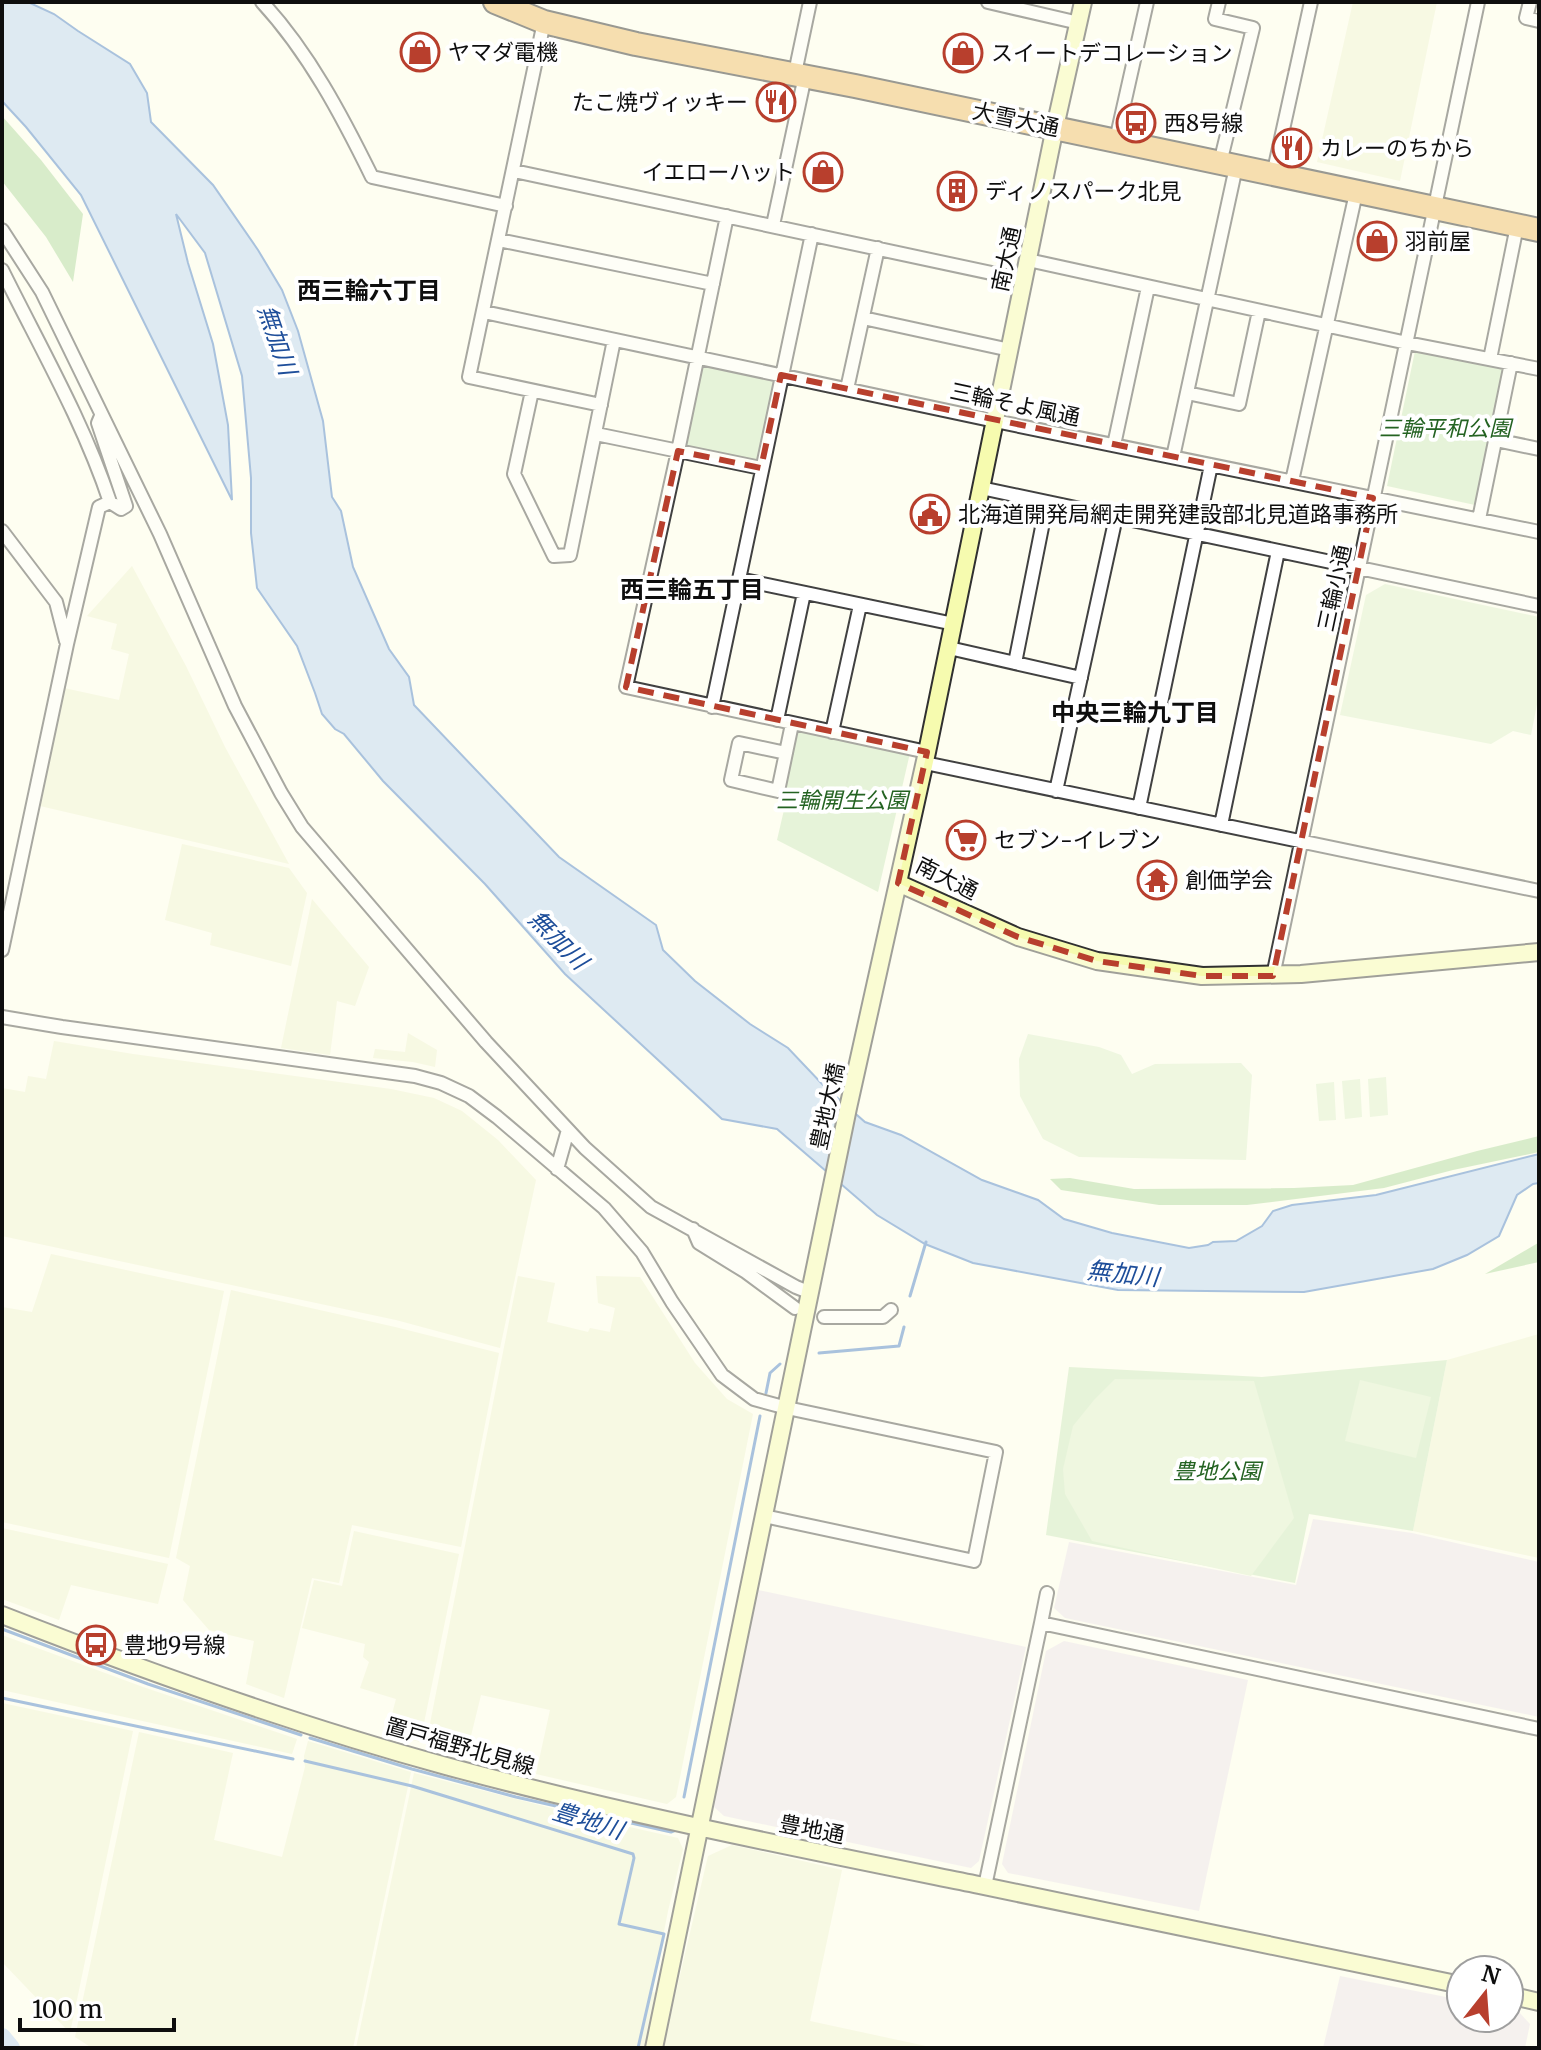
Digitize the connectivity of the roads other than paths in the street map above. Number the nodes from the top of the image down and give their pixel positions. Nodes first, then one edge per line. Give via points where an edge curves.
1 (262, 2) edge
2 (495, 2) edge
3 (810, 2) edge
4 (988, 2) edge
5 (1083, 2) edge
6 (1147, 2) edge
7 (1219, 2) edge
8 (1311, 2) edge
9 (1478, 2) edge
10 (1530, 2) edge
11 (1539, 21) edge
12 (544, 22) junction
13 (1079, 23) junction
14 (800, 74) junction
15 (1055, 127) junction
16 (1116, 140) junction
17 (1228, 165) junction
18 (514, 171) junction
19 (1273, 175) junction
20 (1356, 193) junction
21 (506, 206) junction
22 (1435, 209) junction
23 (727, 216) junction
24 (773, 225) junction
25 (1528, 228) edge
26 (2, 230) edge
27 (812, 234) junction
28 (499, 240) junction
29 (878, 248) junction
30 (1028, 260) junction
31 (2, 270) edge
32 (1024, 280) junction
33 (713, 284) junction
34 (1148, 287) junction
35 (1207, 300) junction
36 (1259, 311) junction
37 (484, 312) junction
38 (863, 318) junction
39 (1326, 325) junction
40 (614, 340) junction
41 (1407, 343) junction
42 (1010, 350) junction
43 (698, 357) junction
44 (1490, 359) junction
45 (1511, 363) junction
46 (1539, 369) edge
47 (781, 375) junction
48 (847, 389) junction
49 (532, 391) junction
50 (1187, 393) junction
51 (601, 405) junction
52 (101, 416) junction
53 (995, 421) junction
54 (596, 434) junction
55 (1496, 440) junction
56 (1114, 445) junction
57 (1539, 449) edge
58 (678, 451) junction
59 (1173, 457) junction
60 (1211, 465) junction
61 (761, 468) junction
62 (1292, 481) junction
63 (981, 488) junction
64 (1373, 498) junction
65 (110, 502) junction
66 (1047, 502) junction
67 (1116, 517) junction
68 (1479, 519) junction
69 (2, 531) edge
70 (1539, 532) edge
71 (1197, 535) junction
72 (1278, 551) junction
73 (1359, 568) junction
74 (739, 579) junction
75 (804, 593) junction
76 (860, 605) junction
77 (1539, 606) edge
78 (954, 624) junction
79 (67, 644) junction
80 (949, 648) junction
81 (1015, 663) junction
82 (1081, 678) junction
83 (712, 707) junction
84 (777, 720) junction
85 (792, 724) junction
86 (832, 732) junction
87 (786, 753) junction
88 (926, 758) junction
89 (1056, 791) junction
90 (1139, 808) junction
91 (1221, 825) junction
92 (1302, 842) junction
93 (898, 883) junction
94 (1539, 891) edge
95 (2, 950) edge
96 (1539, 952) edge
97 (1273, 976) junction
98 (2, 1017) edge
99 (568, 1130) junction
100 (557, 1169) junction
101 (693, 1229) junction
102 (812, 1287) junction
103 (795, 1308) dead end
104 (891, 1310) dead end
105 (824, 1317) dead end
106 (787, 1408) junction
107 (764, 1516) junction
108 (1047, 1593) dead end
109 (2, 1615) edge
110 (1041, 1623) junction
111 (1539, 1729) edge
112 (700, 1828) junction
113 (985, 1886) junction
114 (1445, 1982) edge
115 (654, 2048) edge

1 - 21 street via 338,109 372,177
2 - 12 highway, 大雪大通
3 - 14 street
4 - 13 street
5 - 13 main road, 南大通
6 - 16 street
7 - 17 street via 1215,19 1253,28
8 - 19 street
9 - 22 street, 三輪小通
10 - 11 street via 1526,18
12 - 14 highway, 大雪大通
12 - 18 street
13 - 15 main road, 南大通
14 - 15 highway, 大雪大通
14 - 24 street
15 - 16 highway, 大雪大通
15 - 30 main road, 南大通
16 - 17 highway, 大雪大通
17 - 19 highway, 大雪大通
17 - 35 street
18 - 21 street
18 - 23 street
19 - 20 highway, 大雪大通
20 - 22 highway, 大雪大通
20 - 39 street
21 - 28 street
22 - 25 highway, 大雪大通
22 - 41 street, 三輪小通
23 - 24 street
23 - 33 street
24 - 27 street
25 - 44 street
26 - 52 street via 42,292
27 - 29 street
27 - 47 street
28 - 33 street
28 - 37 street
29 - 32 street
29 - 38 street
30 - 32 main road, 南大通
30 - 34 street
31 - 65 street via 70,404
32 - 42 main road, 南大通
33 - 43 street
34 - 35 street
34 - 56 street
35 - 36 street
35 - 50 street
36 - 39 street
36 - 50 street via 1239,404
37 - 40 street, 三輪そよ風通
37 - 49 street via 469,377
38 - 42 street
38 - 48 street
39 - 41 street
39 - 62 street
40 - 43 street, 三輪そよ風通
40 - 51 street
41 - 44 street
41 - 64 street, 三輪小通
42 - 53 main road, 南大通
43 - 47 street, 三輪そよ風通
43 - 58 street
44 - 45 street
45 - 46 street
45 - 55 street
47 - 48 street, 三輪そよ風通
47 - 61 street
48 - 53 street, 三輪そよ風通
49 - 51 street
49 - 54 street via 514,474 554,556 570,555
50 - 59 street
51 - 54 street
52 - 65 street via 98,423 126,506 121,509
52 - 99 street via 160,534 235,706 302,827
53 - 56 street, 三輪そよ風通
53 - 63 main road, 南大通
54 - 58 street
55 - 57 street
55 - 68 street
56 - 59 street, 三輪そよ風通
58 - 61 street
58 - 83 street via 626,687
59 - 60 street, 三輪そよ風通
60 - 62 street, 三輪そよ風通
60 - 71 street
61 - 74 street
62 - 64 street, 三輪そよ風通
63 - 66 street
63 - 78 main road, 南大通
64 - 68 street, 三輪そよ風通
64 - 73 street, 三輪小通
65 - 79 street via 99,507
66 - 67 street
66 - 81 street
67 - 71 street
67 - 82 street
68 - 70 street, 三輪そよ風通
69 - 79 street via 56,602
71 - 72 street
71 - 90 street
72 - 73 street
72 - 91 street
73 - 77 street
73 - 92 street, 三輪小通
74 - 75 street
74 - 83 street
75 - 76 street
75 - 84 street
76 - 78 street
76 - 86 street
78 - 80 main road, 南大通
79 - 95 street
80 - 81 street
80 - 88 main road, 南大通
81 - 82 street
82 - 89 street
83 - 84 street
84 - 85 street
85 - 86 street
85 - 87 street
86 - 88 street
87 - 87 street via 778,791 731,780 739,743
88 - 89 street
88 - 93 main road, 南大通
89 - 90 street
90 - 91 street
91 - 92 street
92 - 94 street
92 - 97 street, 三輪小通
93 - 97 main road, 南大通 via 1018,937 1097,961 1202,976
93 - 102 main road, 豊地大橋
96 - 97 main road, 南大通
98 - 100 street via 441,1083 469,1096
99 - 100 street
99 - 101 street via 651,1207
100 - 106 street via 604,1208 642,1252 722,1375 754,1399
101 - 102 street via 796,1287
101 - 103 street via 699,1243
102 - 106 main road
104 - 105 street via 883,1317
106 - 107 main road
106 - 107 street via 996,1452 974,1561
107 - 112 main road
108 - 110 street
109 - 112 main road, 置戸福野北見線 via 334,1733 543,1792
110 - 111 street
110 - 113 street
112 - 113 main road, 豊地通
112 - 115 main road
113 - 114 main road, 豊地通

